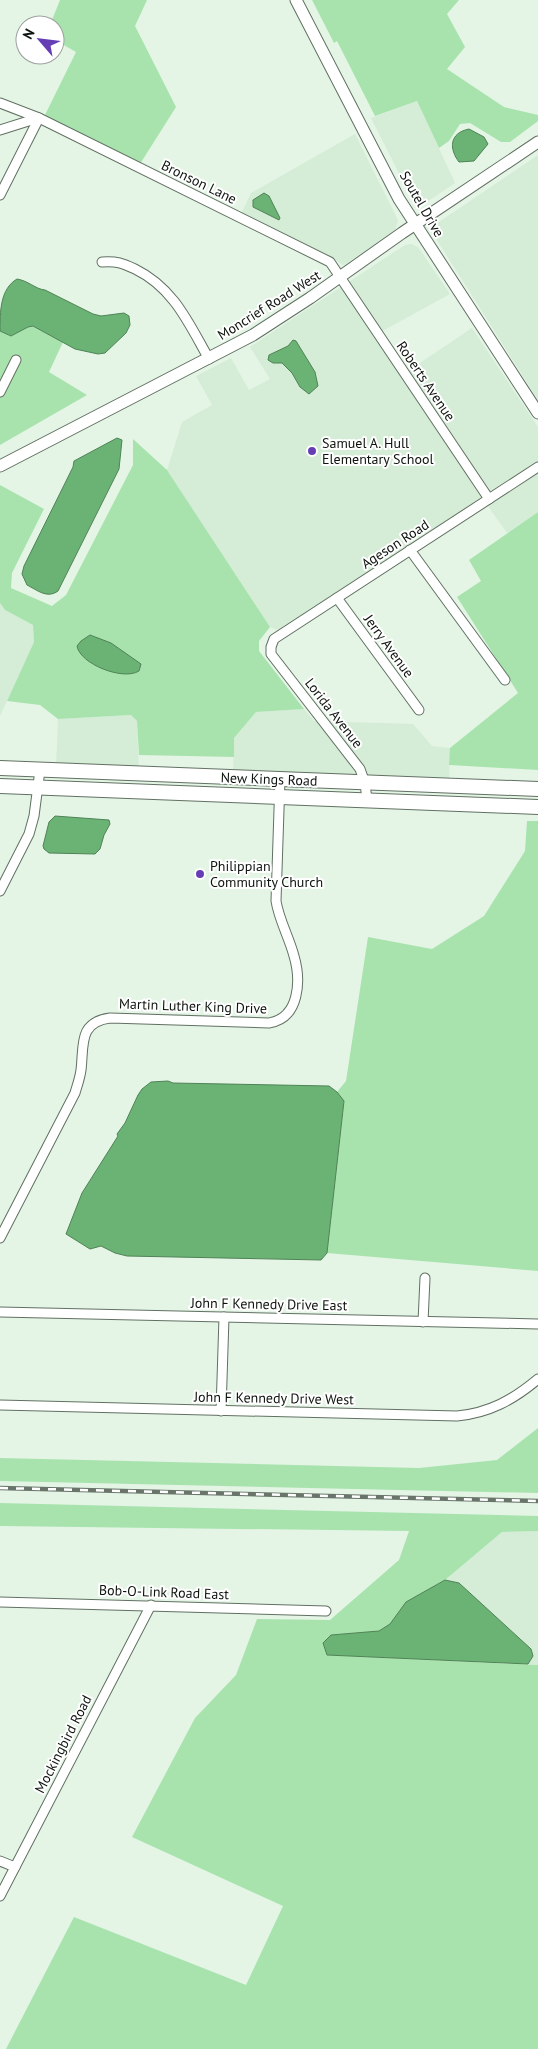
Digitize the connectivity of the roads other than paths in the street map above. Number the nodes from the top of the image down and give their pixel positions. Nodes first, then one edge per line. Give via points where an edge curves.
1 (296, 0) edge
2 (0, 102) edge
3 (38, 118) junction
4 (0, 130) edge
5 (538, 142) edge
6 (0, 195) edge
7 (414, 224) junction
8 (102, 262) dead end
9 (340, 277) junction
10 (209, 359) junction
11 (16, 360) dead end
12 (0, 392) edge
13 (538, 413) edge
14 (0, 466) edge
15 (538, 467) edge
16 (489, 499) junction
17 (410, 550) junction
18 (337, 598) junction
19 (271, 647) joint
20 (504, 680) dead end
21 (419, 710) dead end
22 (0, 768) edge
23 (40, 770) junction
24 (280, 780) junction
25 (365, 783) junction
26 (0, 786) edge
27 (38, 788) junction
28 (538, 789) edge
29 (279, 797) junction
30 (367, 800) junction
31 (538, 806) edge
32 (0, 891) edge
33 (0, 1238) edge
34 (425, 1278) dead end
35 (0, 1312) edge
36 (224, 1317) junction
37 (423, 1322) junction
38 (538, 1324) edge
39 (538, 1379) edge
40 (0, 1405) edge
41 (221, 1411) junction
42 (0, 1602) edge
43 (151, 1606) junction
44 (326, 1611) dead end
45 (0, 1861) edge
46 (15, 1867) junction
47 (0, 1896) edge

1 - 7 main road, Soutel Drive
2 - 3 street, Bronson Lane
3 - 4 street
3 - 6 street
3 - 9 street, Bronson Lane via 330,262
5 - 7 main road, Moncrief Road West
7 - 9 main road, Moncrief Road West
7 - 13 main road, Soutel Drive
8 - 10 street via 117,261 160,284 185,315
9 - 10 main road, Moncrief Road West via 253,335
9 - 16 street, Roberts Avenue
10 - 14 main road, Moncrief Road West
11 - 12 street
15 - 16 street, Ageson Road
16 - 17 street, Ageson Road
17 - 18 street, Ageson Road
17 - 20 street
18 - 19 street, Ageson Road via 274,639
18 - 21 street, Jerry Avenue
19 - 25 street, Lorida Avenue via 271,654 352,758
22 - 23 highway, New Kings Road
23 - 24 highway, New Kings Road
23 - 27 street
24 - 25 highway, New Kings Road
24 - 29 street, Martin Luther King Drive
25 - 28 highway, New Kings Road
25 - 30 street, Lorida Avenue
26 - 27 highway, New Kings Road
27 - 29 highway, New Kings Road
27 - 32 street via 29,834
29 - 30 highway, New Kings Road
29 - 33 street, Martin Luther King Drive via 276,901 296,967 292,1008 282,1019 269,1024 110,1018 94,1022 84,1036 75,1093
30 - 31 highway, New Kings Road
34 - 37 street
35 - 36 street, John F Kennedy Drive East
36 - 37 street, John F Kennedy Drive East
36 - 41 street
37 - 38 street, John F Kennedy Drive East
39 - 41 street, John F Kennedy Drive West via 496,1408 457,1416
40 - 41 street, John F Kennedy Drive West
42 - 43 street, Bob-O-Link Road East
43 - 44 street, Bob-O-Link Road East
43 - 46 street, Mockingbird Road
45 - 46 street
46 - 47 street, Mockingbird Road

